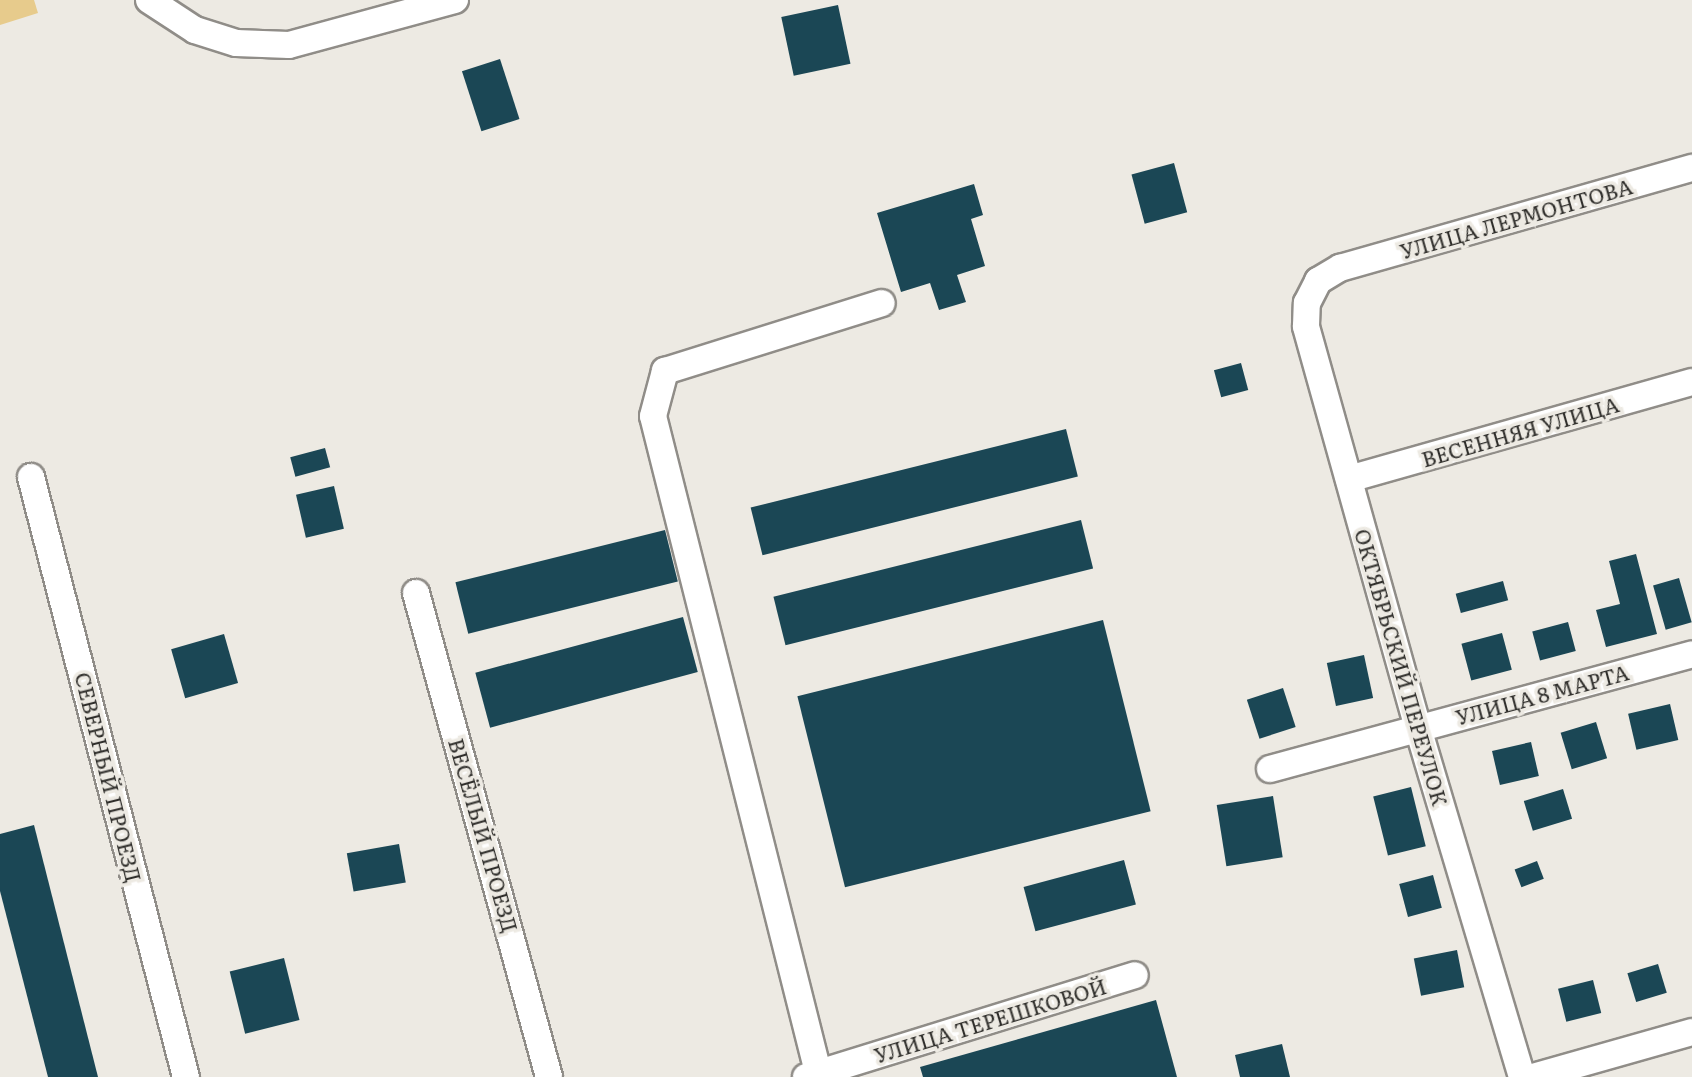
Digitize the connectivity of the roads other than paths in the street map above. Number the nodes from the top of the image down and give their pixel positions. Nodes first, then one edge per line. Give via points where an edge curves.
1 (149, 0) edge
2 (455, 0) edge
3 (1692, 167) edge
4 (1340, 268) joint
5 (882, 303) dead end
6 (1692, 382) edge
7 (32, 477) dead end
8 (1349, 479) junction
9 (416, 593) dead end
10 (1692, 654) edge
11 (1418, 728) junction
12 (1270, 769) dead end
13 (1135, 975) dead end
14 (1692, 1032) edge
15 (812, 1074) edge
16 (186, 1077) edge
17 (549, 1077) edge
18 (1522, 1077) edge
19 (1533, 1077) edge

1 - 2 street via 195,30 236,43 289,45
3 - 4 street, УЛИЦА ЛЕРМОНТОВА
4 - 8 street, ОКТЯБРЬСКИЙ ПЕРЕУЛОК via 1318,281 1307,303 1306,326
5 - 15 street via 665,371 653,416
6 - 8 street, ВЕСЕННЯЯ УЛИЦА
7 - 16 street, СЕВЕРНЫЙ ПРОЕЗД
8 - 11 street, ОКТЯБРЬСКИЙ ПЕРЕУЛОК
9 - 17 street, ВЕСЁЛЫЙ ПРОЕЗД
10 - 11 street, УЛИЦА 8 МАРТА
11 - 12 street, УЛИЦА 8 МАРТА
11 - 18 street, ОКТЯБРЬСКИЙ ПЕРЕУЛОК
13 - 15 street, УЛИЦА ТЕРЕШКОВОЙ
14 - 19 street

